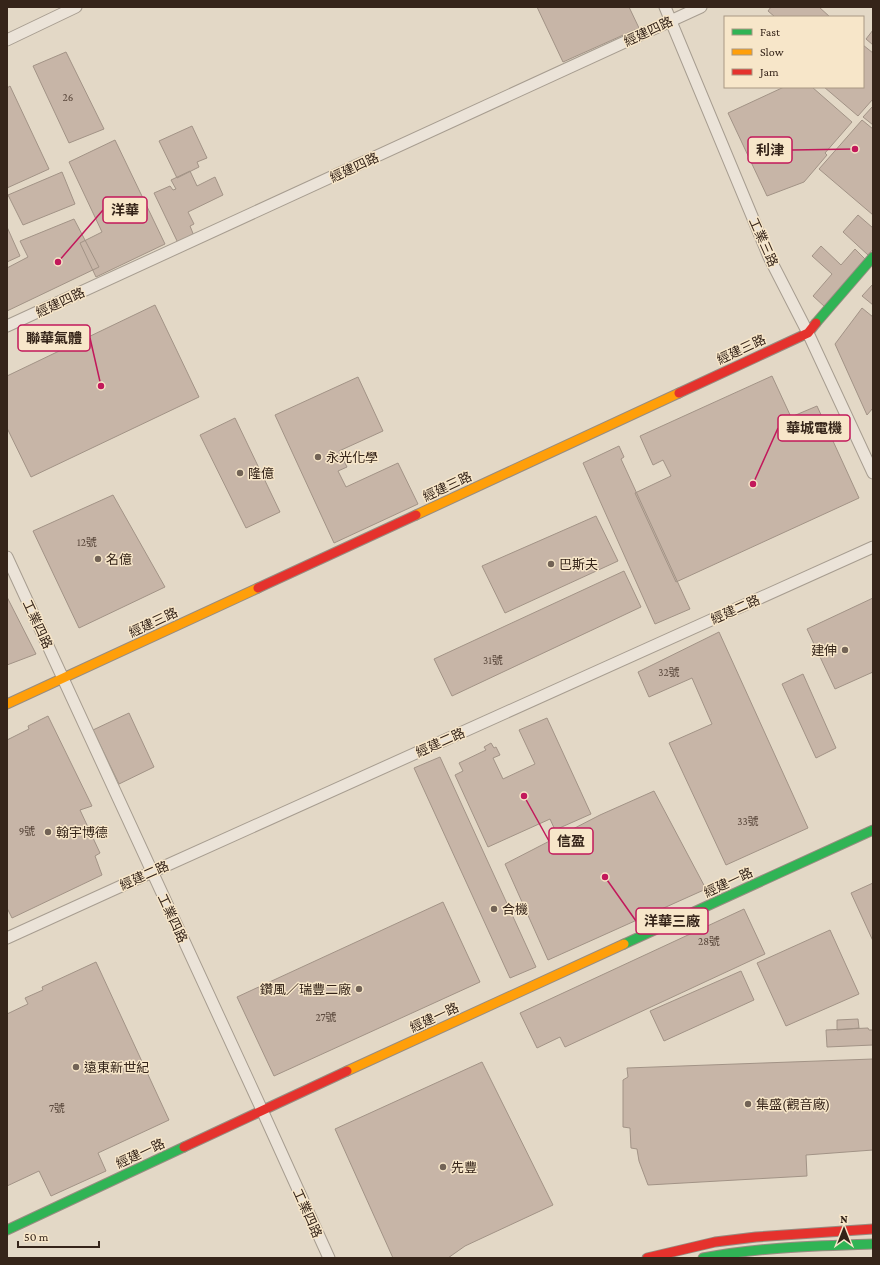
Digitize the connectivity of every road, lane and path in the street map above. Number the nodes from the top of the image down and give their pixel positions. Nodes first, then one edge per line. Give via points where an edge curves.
1 (76, 7) edge
2 (665, 7) edge
3 (701, 7) edge
4 (671, 21) junction
5 (7, 40) edge
6 (873, 257) edge
7 (7, 326) edge
8 (808, 333) junction
9 (873, 473) edge
10 (873, 548) edge
11 (7, 557) edge
12 (64, 678) junction
13 (7, 704) edge
14 (873, 830) edge
15 (152, 872) junction
16 (7, 938) edge
17 (262, 1110) junction
18 (7, 1230) edge
19 (873, 1230) edge
20 (873, 1244) edge
21 (329, 1258) edge
22 (647, 1258) edge
23 (703, 1258) edge

1 - 5 street
2 - 4 street, 工業三路
3 - 4 street, 經建四路
4 - 7 street, 經建四路
4 - 8 street, 工業三路 via 769,257
6 - 8 street, 經建三路
8 - 9 street, 工業三路
8 - 12 street, 經建三路
10 - 15 street, 經建二路
11 - 12 street, 工業四路
12 - 13 street, 經建三路
12 - 15 street, 工業四路
14 - 17 street, 經建一路
15 - 16 street, 經建二路
15 - 17 street, 工業四路
17 - 18 street, 經建一路
17 - 21 street, 工業四路
19 - 22 street via 722,1241
20 - 23 street via 772,1248

